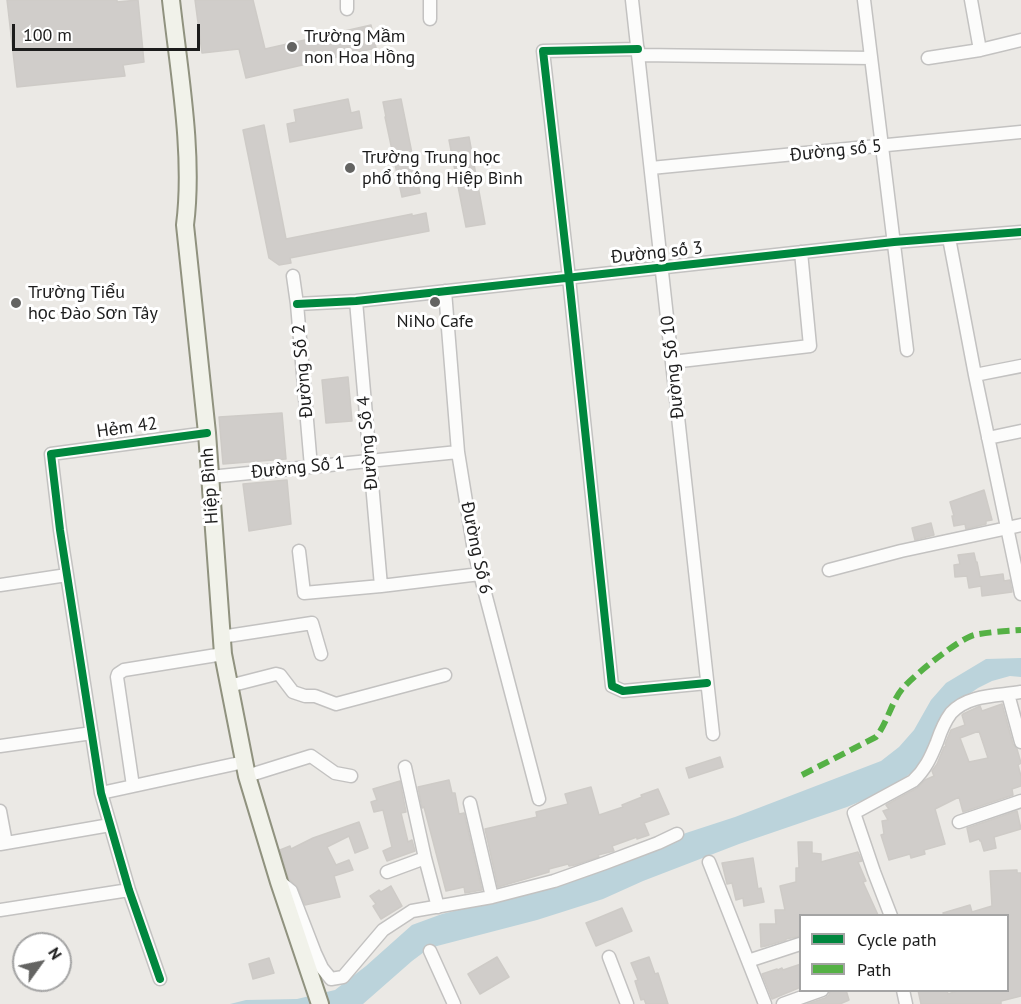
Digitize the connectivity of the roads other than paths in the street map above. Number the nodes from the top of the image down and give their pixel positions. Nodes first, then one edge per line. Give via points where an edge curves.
1 (171, 0) edge
2 (430, 0) edge
3 (632, 0) edge
4 (864, 0) edge
5 (971, 0) edge
6 (430, 19) dead end
7 (1021, 40) edge
8 (980, 50) junction
9 (639, 52) junction
10 (871, 58) junction
11 (928, 58) dead end
12 (1021, 132) edge
13 (882, 146) junction
14 (651, 168) junction
15 (1021, 232) edge
16 (949, 238) junction
17 (894, 242) junction
18 (801, 252) junction
19 (662, 268) junction
20 (293, 276) dead end
21 (569, 278) junction
22 (445, 291) junction
23 (356, 301) junction
24 (297, 304) junction
25 (907, 350) dead end
26 (672, 362) junction
27 (1021, 366) edge
28 (975, 375) junction
29 (1021, 431) edge
30 (207, 433) junction
31 (988, 438) junction
32 (458, 452) junction
33 (370, 461) junction
34 (311, 467) junction
35 (210, 477) junction
36 (1021, 525) edge
37 (1006, 528) junction
38 (299, 551) dead end
39 (829, 570) dead end
40 (480, 574) junction
41 (67, 575) junction
42 (0, 585) edge
43 (381, 586) junction
44 (1021, 594) edge
45 (222, 646) junction
46 (321, 654) dead end
47 (445, 675) dead end
48 (707, 682) junction
49 (229, 686) junction
50 (1015, 693) edge
51 (92, 733) junction
52 (713, 734) dead end
53 (1021, 742) edge
54 (0, 746) edge
55 (405, 767) dead end
56 (245, 769) junction
57 (351, 776) dead end
58 (133, 786) junction
59 (101, 793) junction
60 (539, 799) dead end
61 (1021, 801) edge
62 (470, 803) dead end
63 (0, 811) edge
64 (959, 822) dead end
65 (110, 825) junction
66 (677, 834) dead end
67 (3, 843) edge
68 (425, 858) junction
69 (709, 862) dead end
70 (387, 872) dead end
71 (279, 882) junction
72 (129, 890) junction
73 (492, 897) junction
74 (438, 907) junction
75 (0, 910) edge
76 (891, 914) edge
77 (799, 945) edge
78 (430, 951) dead end
79 (609, 957) dead end
80 (748, 961) junction
81 (160, 979) dead end
82 (816, 992) edge
83 (320, 1004) edge
84 (454, 1004) edge
85 (627, 1004) edge
86 (765, 1004) edge
87 (783, 1004) edge

1 - 30 main road, Hiệp Bình via 185,129 185,225
2 - 6 street
3 - 9 street, Đường Số 10
4 - 10 street
5 - 8 street
7 - 8 street
8 - 11 street
9 - 10 street
9 - 14 street, Đường Số 10
9 - 21 street via 543,51
10 - 13 street
12 - 13 street, Đường số 5
13 - 14 street, Đường số 5
13 - 17 street
14 - 19 street, Đường Số 10
15 - 16 street, Đường số 3
16 - 17 street, Đường số 3
16 - 28 street
17 - 18 street, Đường số 3
17 - 25 street
18 - 19 street, Đường số 3
18 - 26 street via 810,346
19 - 21 street, Đường số 3
19 - 26 street, Đường Số 10
20 - 24 street, Đường Số 2
21 - 22 street, Đường số 3
21 - 48 street via 612,686 623,691
22 - 23 street, Đường số 3
22 - 32 street, Đường Số 6
23 - 24 street, Đường số 3
23 - 33 street, Đường Số 4
24 - 34 street, Đường Số 2
26 - 48 street, Đường Số 10
27 - 28 street
28 - 31 street
29 - 31 street
30 - 35 main road, Hiệp Bình
30 - 41 street, Hẻm 42 via 51,454
31 - 37 street
32 - 33 street, Đường Số 1
32 - 40 street, Đường Số 6
33 - 34 street, Đường Số 1
33 - 43 street, Đường Số 4
34 - 35 street, Đường Số 1
35 - 45 main road, Hiệp Bình
36 - 37 street
37 - 39 street
37 - 44 street
38 - 43 street via 304,593
40 - 43 street
40 - 60 street, Đường Số 6
41 - 42 street
41 - 51 street
45 - 46 street via 312,623
45 - 49 main road, Hiệp Bình
45 - 58 street via 118,674
47 - 49 street via 336,704 293,693 276,674
48 - 52 street, Đường Số 10
49 - 56 main road, Hiệp Bình
50 - 53 street
50 - 76 street via 987,695 953,711 921,774 854,813
51 - 54 street
51 - 59 street
55 - 68 street
56 - 57 street via 311,756 335,773
56 - 58 street
56 - 71 main road, Hiệp Bình
58 - 59 street
59 - 65 street
61 - 64 street
62 - 73 street
63 - 67 street
65 - 67 street
65 - 72 street
66 - 73 street via 605,864
68 - 70 street
68 - 74 street
69 - 80 street
71 - 74 street via 291,891 315,953 331,979 343,977 383,930 412,912
71 - 83 main road, Hiệp Bình
72 - 75 street
72 - 81 street
73 - 74 street
77 - 80 street
78 - 84 street
79 - 85 street
80 - 86 street
82 - 87 street

